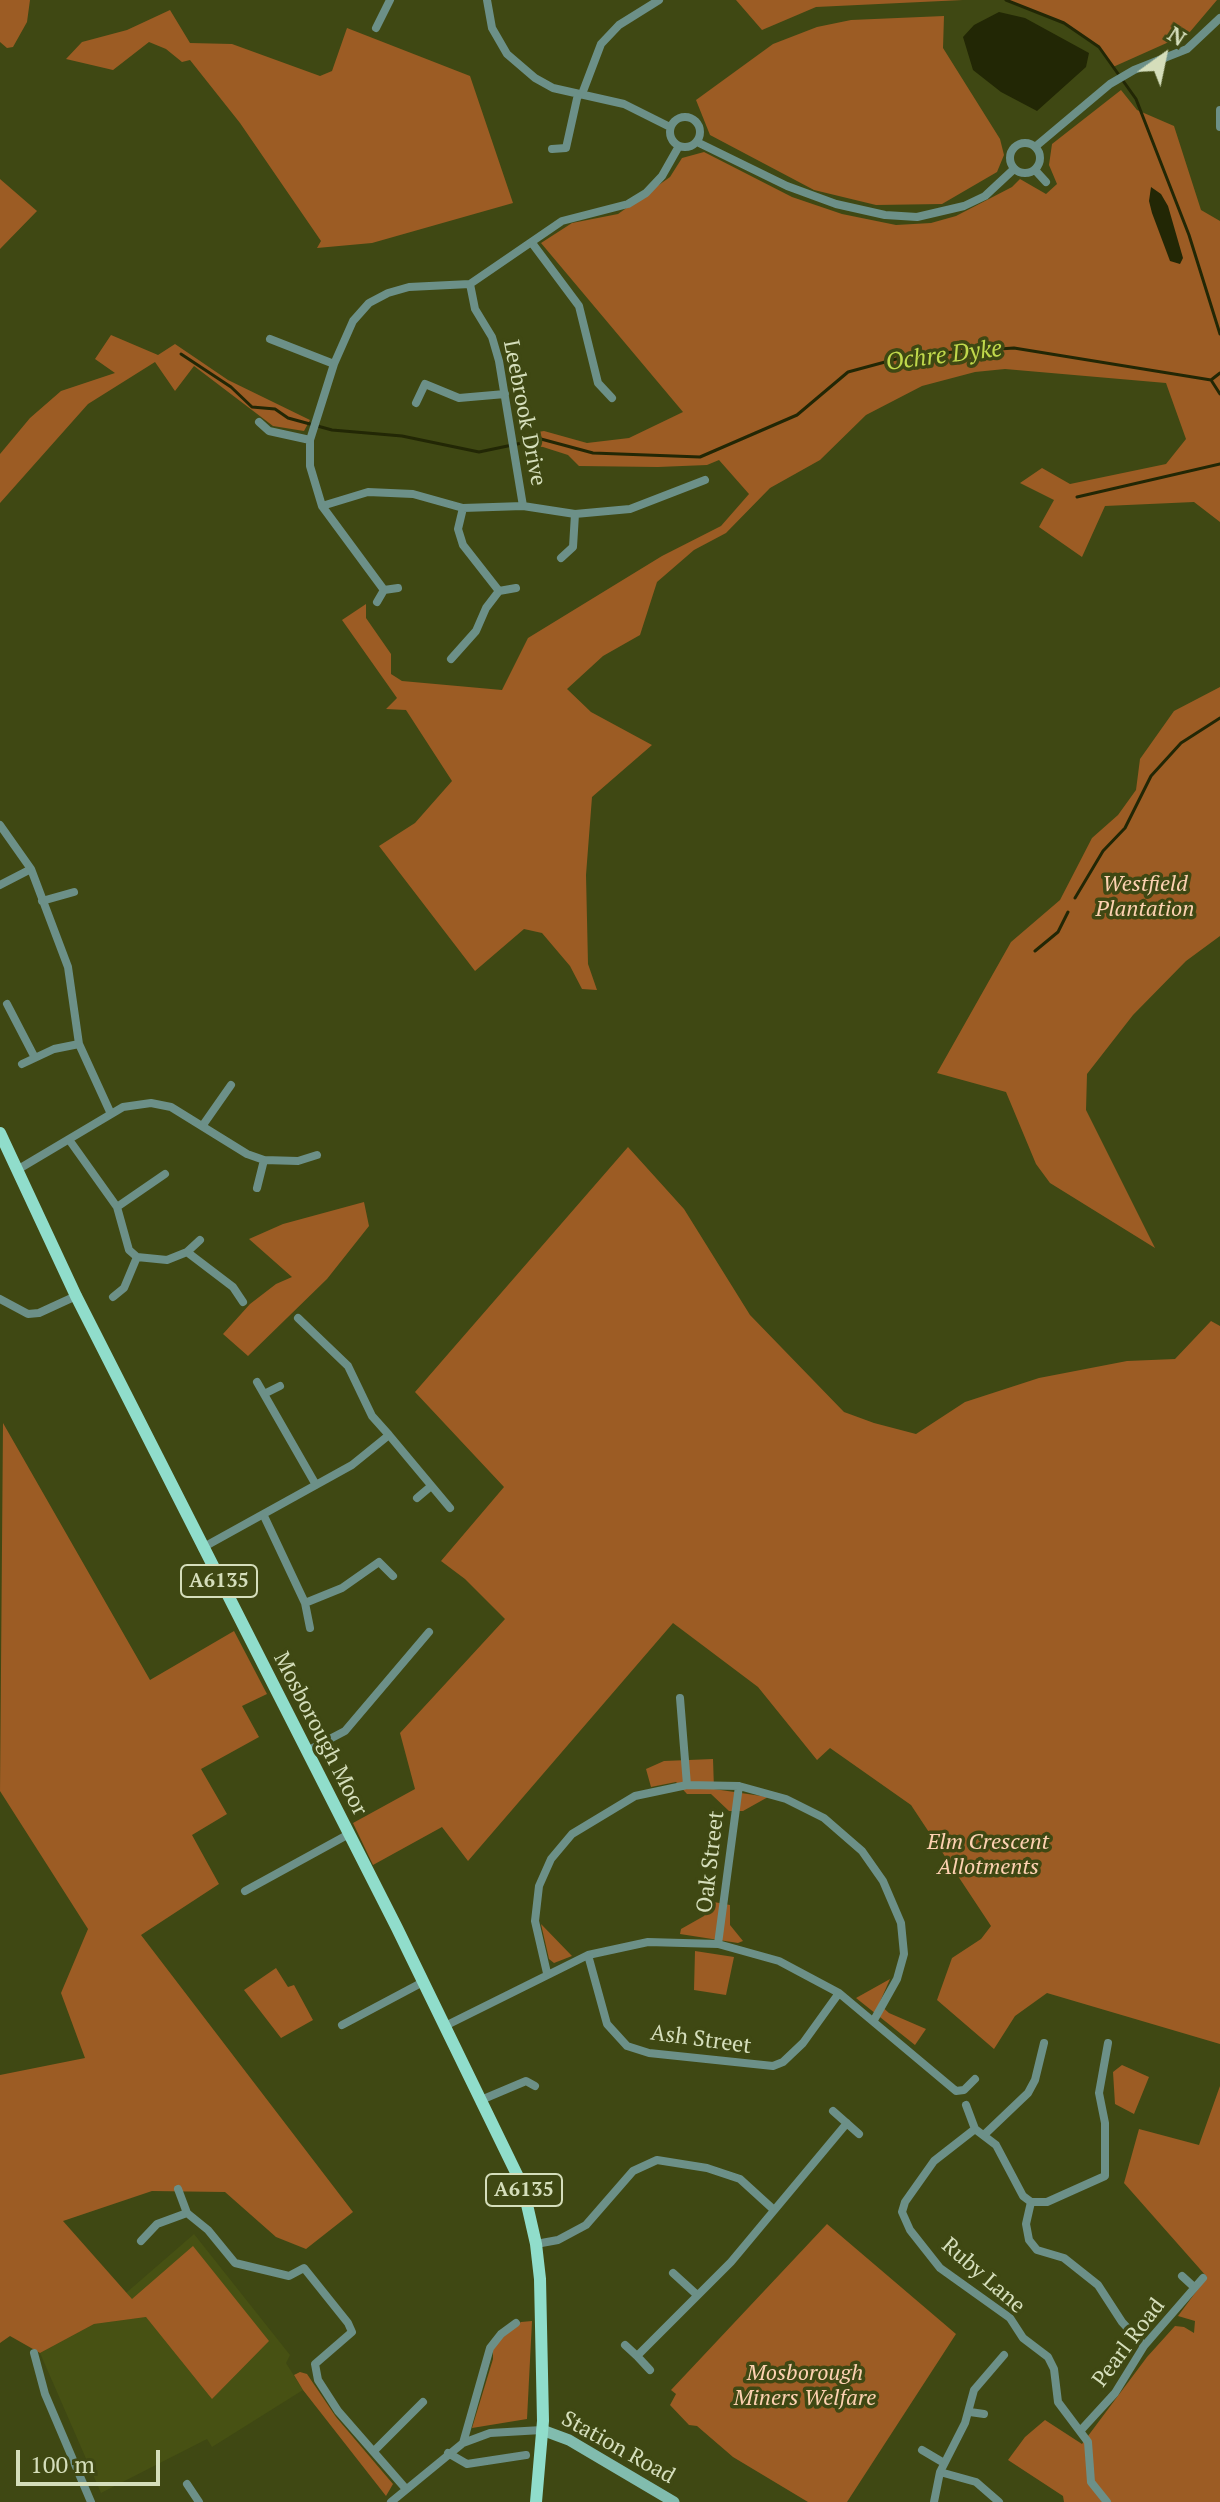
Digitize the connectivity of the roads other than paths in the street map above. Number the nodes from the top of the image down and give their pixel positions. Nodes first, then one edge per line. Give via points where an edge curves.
1 (390, 0) edge
2 (487, 0) edge
3 (659, 0) edge
4 (1219, 21) edge
5 (376, 28) dead end
6 (580, 94) junction
7 (1220, 110) edge
8 (670, 127) junction
9 (1220, 127) edge
10 (697, 142) junction
11 (679, 146) junction
12 (1035, 147) junction
13 (552, 149) dead end
14 (1014, 169) junction
15 (1035, 170) junction
16 (1046, 182) dead end
17 (532, 243) junction
18 (470, 284) junction
19 (270, 339) dead end
20 (334, 364) junction
21 (505, 394) junction
22 (612, 398) dead end
23 (416, 403) dead end
24 (259, 422) dead end
25 (310, 438) junction
26 (705, 480) dead end
27 (322, 506) junction
28 (523, 506) junction
29 (463, 508) junction
30 (575, 514) junction
31 (561, 558) dead end
32 (398, 588) dead end
33 (516, 588) dead end
34 (384, 590) junction
35 (499, 591) junction
36 (377, 602) dead end
37 (451, 659) dead end
38 (0, 825) edge
39 (31, 869) junction
40 (0, 885) edge
41 (74, 892) dead end
42 (42, 901) junction
43 (7, 1004) dead end
44 (79, 1044) junction
45 (34, 1056) junction
46 (22, 1064) dead end
47 (231, 1085) dead end
48 (111, 1114) junction
49 (203, 1125) junction
50 (0, 1133) edge
51 (70, 1141) junction
52 (317, 1155) dead end
53 (264, 1160) junction
54 (17, 1170) junction
55 (165, 1174) dead end
56 (257, 1188) dead end
57 (117, 1207) junction
58 (200, 1240) dead end
59 (187, 1252) junction
60 (137, 1257) junction
61 (76, 1296) junction
62 (113, 1297) dead end
63 (0, 1299) edge
64 (243, 1302) dead end
65 (298, 1318) dead end
66 (257, 1382) dead end
67 (280, 1386) dead end
68 (264, 1394) junction
69 (389, 1435) junction
70 (316, 1485) junction
71 (430, 1487) junction
72 (417, 1498) dead end
73 (450, 1508) dead end
74 (264, 1516) junction
75 (202, 1548) junction
76 (393, 1576) dead end
77 (305, 1603) junction
78 (310, 1628) dead end
79 (429, 1632) dead end
80 (680, 1698) dead end
81 (307, 1751) junction
82 (687, 1785) junction
83 (739, 1786) junction
84 (349, 1834) junction
85 (245, 1891) dead end
86 (718, 1944) junction
87 (588, 1955) junction
88 (547, 1973) junction
89 (423, 1982) junction
90 (839, 1993) junction
91 (874, 2020) junction
92 (342, 2025) dead end
93 (445, 2026) junction
94 (1044, 2043) dead end
95 (1108, 2043) dead end
96 (975, 2079) dead end
97 (535, 2086) dead end
98 (960, 2090) junction
99 (481, 2100) junction
100 (833, 2111) dead end
101 (847, 2123) junction
102 (975, 2129) junction
103 (859, 2134) dead end
104 (985, 2134) junction
105 (178, 2189) dead end
106 (1031, 2202) junction
107 (774, 2210) junction
108 (187, 2213) junction
109 (141, 2241) dead end
110 (536, 2244) junction
111 (673, 2273) dead end
112 (1182, 2276) dead end
113 (1203, 2278) dead end
114 (1194, 2287) junction
115 (696, 2294) junction
116 (516, 2323) dead end
117 (625, 2345) dead end
118 (1144, 2346) junction
119 (34, 2353) dead end
120 (1004, 2355) dead end
121 (637, 2356) junction
122 (996, 2363) junction
123 (650, 2370) dead end
124 (1004, 2372) dead end
125 (423, 2402) dead end
126 (970, 2412) junction
127 (984, 2414) dead end
128 (1082, 2429) junction
129 (542, 2430) junction
130 (463, 2443) junction
131 (922, 2450) dead end
132 (374, 2451) junction
133 (448, 2453) junction
134 (526, 2455) dead end
135 (942, 2468) junction
136 (187, 2484) dead end
137 (406, 2489) junction
138 (91, 2502) edge
139 (199, 2502) edge
140 (391, 2502) edge
141 (536, 2502) edge
142 (674, 2502) edge
143 (934, 2502) edge
144 (999, 2502) edge
145 (1107, 2502) edge

1 - 5 street
2 - 6 street via 492,28 507,54 553,88
3 - 6 street via 619,25 601,44
4 - 12 street via 1187,49 1110,84
6 - 8 street via 624,104
6 - 13 street via 566,148
7 - 9 street
8 - 10 street via 678,118 693,119 700,131
8 - 11 street via 671,139
10 - 11 street
10 - 14 street via 787,186 885,215 941,214 985,196
11 - 17 street via 644,195 628,204 569,217
12 - 14 street via 1013,143
12 - 15 street via 1040,157
14 - 15 street via 1023,174
15 - 16 street
17 - 18 street
17 - 22 street via 579,306 598,383
18 - 20 street via 409,287 369,303 353,321
18 - 21 street, Leebrook Drive via 475,309 492,337
19 - 20 street
20 - 25 street
21 - 23 street via 459,398 425,384
21 - 28 street, Leebrook Drive
24 - 25 street via 269,431
25 - 27 street via 310,466
26 - 30 street via 630,509
27 - 29 street via 368,492 413,494
27 - 34 street
28 - 29 street
28 - 30 street
29 - 35 street via 458,529 463,545
30 - 31 street via 573,547
32 - 34 street
33 - 35 street
34 - 36 street
35 - 37 street via 476,631
38 - 39 street
39 - 40 street
39 - 42 street
41 - 42 street
42 - 44 street via 68,967
43 - 45 street
44 - 45 street
44 - 48 street
45 - 46 street
47 - 49 street
48 - 49 street via 151,1103 171,1107
48 - 51 street
49 - 53 street
50 - 54 main road, Mosborough Moor / A6135
51 - 54 street
51 - 57 street
52 - 53 street via 298,1161
53 - 56 street
54 - 61 main road, Mosborough Moor / A6135
55 - 57 street
57 - 60 street via 129,1250
58 - 59 street
59 - 60 street via 167,1260
59 - 64 street via 233,1287
60 - 62 street via 124,1288
61 - 63 street via 28,1314
61 - 75 main road, Mosborough Moor / A6135
65 - 69 street via 348,1366 372,1416
66 - 68 street
67 - 68 street
68 - 70 street
69 - 70 street
69 - 71 street
70 - 74 street
71 - 72 street
71 - 73 street
74 - 75 street
74 - 77 street
75 - 81 main road, Mosborough Moor / A6135
76 - 77 street via 379,1562 342,1588
77 - 78 street
79 - 81 street via 345,1731
80 - 82 street
81 - 84 main road, Mosborough Moor / A6135
82 - 83 street
82 - 88 street via 614,1806 572,1834 551,1859 539,1886 535,1921
83 - 86 street, Oak Street
83 - 91 street via 786,1799 824,1818 862,1851 883,1881 901,1923 904,1954
84 - 85 street
84 - 89 main road, Mosborough Moor / A6135
86 - 87 street via 648,1942
86 - 90 street via 779,1961
87 - 88 street
87 - 90 street, Ash Street via 607,2024 627,2046 649,2053 773,2066 803,2043
88 - 93 street
89 - 92 street
89 - 93 main road, Mosborough Moor / A6135
90 - 91 street
91 - 98 street via 944,2083
93 - 99 main road, Mosborough Moor / A6135
94 - 104 street via 1028,2093
95 - 106 street via 1099,2093 1105,2176 1047,2202
96 - 98 street
97 - 99 street via 526,2081
98 - 102 street
99 - 110 main road, Mosborough Moor / A6135 via 523,2187
100 - 101 street
101 - 103 street
101 - 107 street
102 - 104 street
102 - 128 street, Ruby Lane via 934,2161 905,2202 904,2220 940,2268 1010,2318 1023,2338 1048,2357 1058,2402
104 - 106 street
105 - 108 street
106 - 118 street via 1029,2240 1037,2250 1064,2258 1098,2285
107 - 110 street via 740,2179 657,2160 633,2171 586,2225 558,2240
107 - 115 street
108 - 109 street via 157,2224
108 - 132 street via 246,2268 289,2276 304,2268 348,2323 352,2332 320,2357 314,2369 338,2411
110 - 129 main road, Mosborough Moor / A6135
111 - 115 street
112 - 114 street
113 - 114 street, Pearl Road
114 - 118 street, Pearl Road
115 - 121 street
116 - 130 street via 490,2348
117 - 121 street
118 - 128 street, Pearl Road via 1115,2393
119 - 138 street via 45,2394
120 - 122 street
121 - 123 street
122 - 124 street
122 - 126 street via 974,2390
125 - 132 street
126 - 127 street
126 - 135 street
128 - 145 street, Ruby Lane via 1090,2447 1091,2482
129 - 130 street via 490,2433
129 - 141 main road, A6135
129 - 142 main road, Station Road via 569,2440
130 - 133 street
131 - 135 street
132 - 137 street
133 - 134 street via 467,2464
133 - 137 street
135 - 143 street
135 - 144 street via 976,2482
136 - 139 street
137 - 140 street

